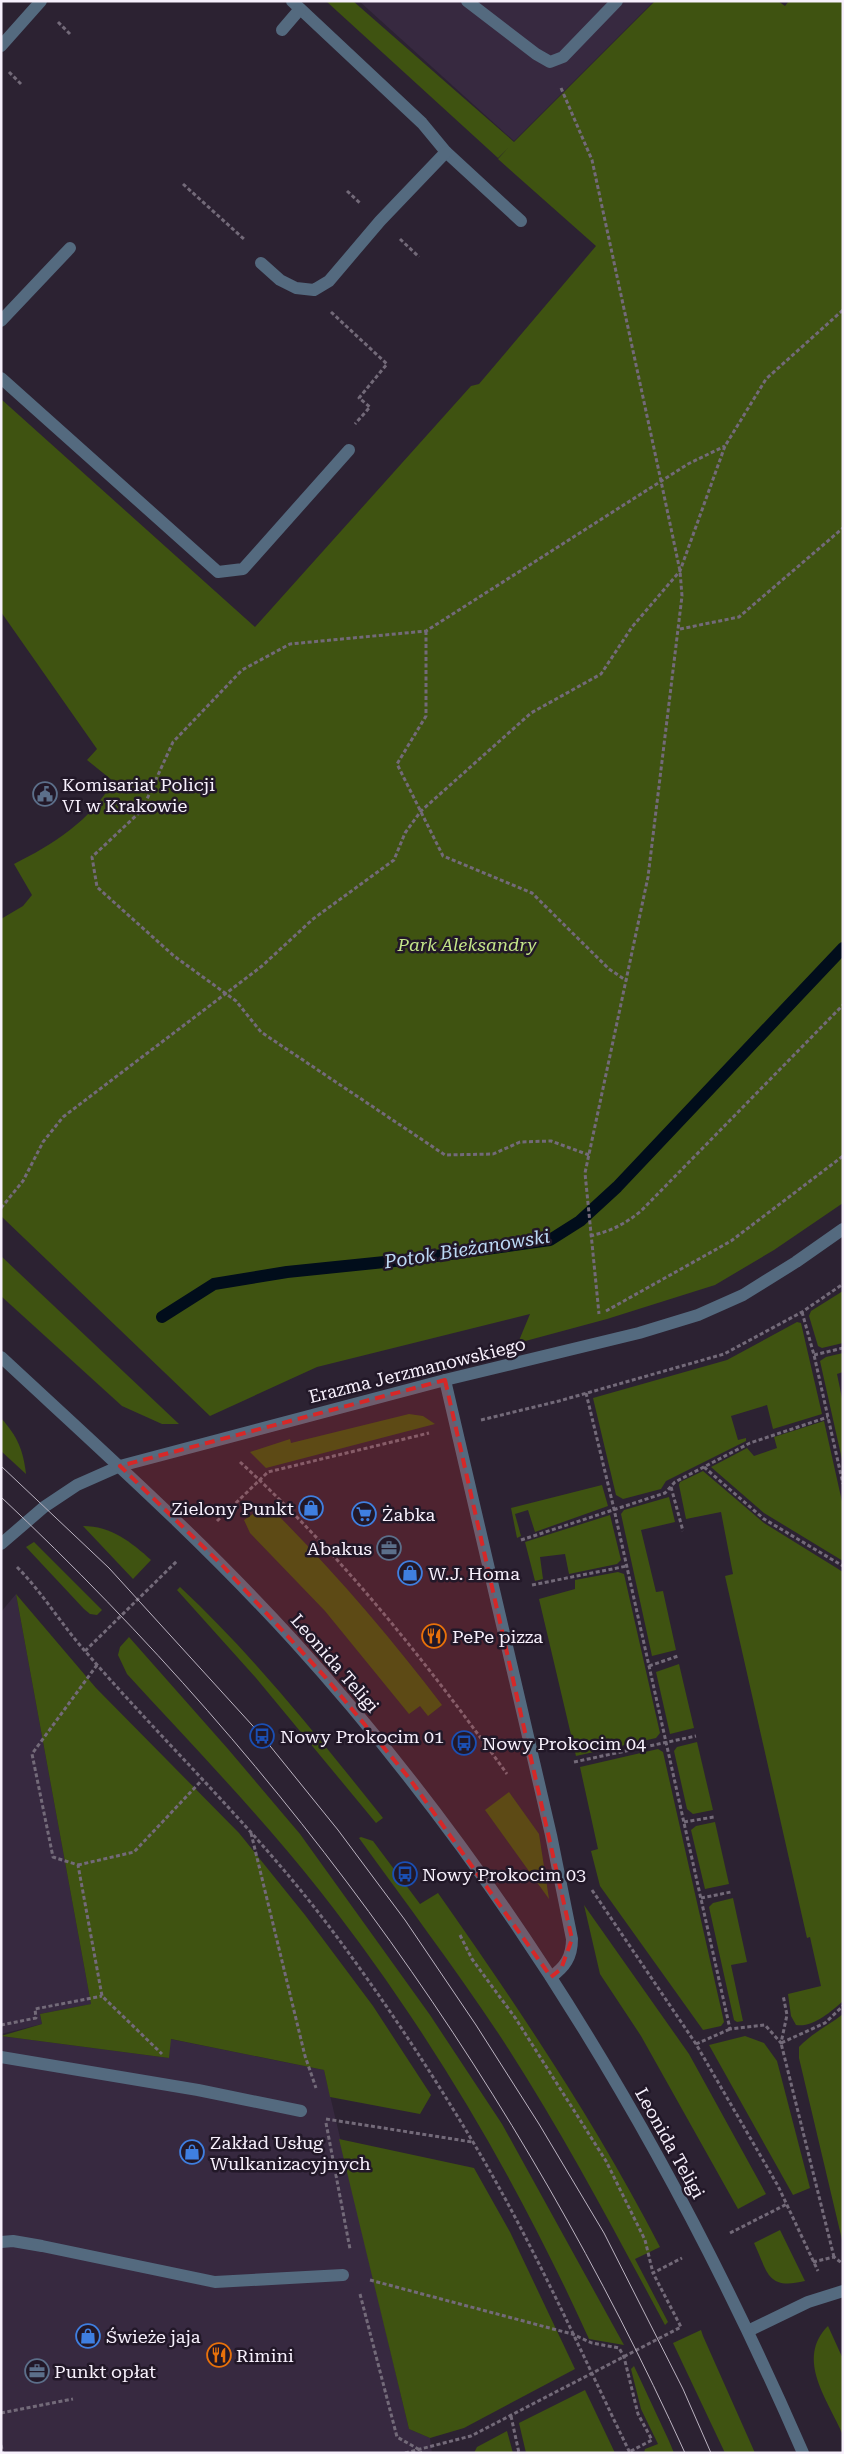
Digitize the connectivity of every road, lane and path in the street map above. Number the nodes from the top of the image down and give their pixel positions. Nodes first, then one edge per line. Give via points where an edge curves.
1 (40, 1) edge
2 (467, 1) edge
3 (617, 1) edge
4 (296, 5) edge
5 (282, 30) dead end
6 (1, 46) edge
7 (550, 62) junction
8 (8, 71) dead end
9 (21, 84) dead end
10 (446, 152) junction
11 (183, 184) dead end
12 (521, 221) dead end
13 (70, 248) dead end
14 (261, 263) joint
15 (314, 290) junction
16 (843, 310) edge
17 (1, 321) edge
18 (1, 378) edge
19 (725, 446) junction
20 (349, 450) joint
21 (661, 481) junction
22 (843, 528) edge
23 (680, 571) junction
24 (680, 629) junction
25 (426, 631) junction
26 (421, 811) junction
27 (627, 981) junction
28 (226, 993) junction
29 (843, 1005) edge
30 (589, 1155) junction
31 (843, 1156) edge
32 (1, 1208) edge
33 (843, 1229) edge
34 (590, 1236) junction
35 (843, 1284) edge
36 (802, 1312) junction
37 (843, 1348) edge
38 (814, 1355) junction
39 (1, 1357) edge
40 (445, 1380) junction
41 (586, 1393) junction
42 (828, 1417) junction
43 (456, 1426) junction
44 (238, 1460) dead end
45 (120, 1466) junction
46 (704, 1467) junction
47 (260, 1480) junction
48 (843, 1484) edge
49 (671, 1486) junction
50 (235, 1504) dead end
51 (614, 1509) junction
52 (683, 1531) dead end
53 (521, 1540) dead end
54 (1, 1544) edge
55 (15, 1565) dead end
56 (627, 1566) junction
57 (843, 1566) edge
58 (168, 1570) dead end
59 (532, 1585) dead end
60 (85, 1651) junction
61 (678, 1656) dead end
62 (98, 1665) junction
63 (649, 1666) junction
64 (696, 1736) dead end
65 (666, 1742) junction
66 (574, 1762) dead end
67 (508, 1776) dead end
68 (203, 1779) junction
69 (714, 1817) dead end
70 (684, 1822) junction
71 (251, 1832) junction
72 (78, 1865) junction
73 (586, 1882) dead end
74 (731, 1892) dead end
75 (701, 1898) junction
76 (460, 1935) dead end
77 (551, 1977) junction
78 (783, 1995) dead end
79 (102, 1996) junction
80 (843, 2006) edge
81 (1, 2025) edge
82 (730, 2028) junction
83 (781, 2043) junction
84 (696, 2044) junction
85 (164, 2056) dead end
86 (1, 2057) edge
87 (317, 2092) dead end
88 (323, 2110) dead end
89 (301, 2111) joint
90 (326, 2119) junction
91 (473, 2142) junction
92 (787, 2204) junction
93 (746, 2225) dead end
94 (1, 2242) edge
95 (834, 2258) junction
96 (813, 2262) junction
97 (669, 2264) dead end
98 (843, 2264) edge
99 (654, 2273) junction
100 (349, 2275) junction
101 (821, 2278) dead end
102 (843, 2291) edge
103 (748, 2331) junction
104 (572, 2334) junction
105 (624, 2357) junction
106 (592, 2374) junction
107 (73, 2399) dead end
108 (1, 2413) edge
109 (511, 2416) junction
110 (1, 2445) edge
111 (421, 2451) edge
112 (630, 2452) edge
113 (3, 2453) edge
114 (405, 2453) edge
115 (519, 2453) edge
116 (803, 2453) edge

1 - 6 street
2 - 7 street
3 - 7 street via 564,58
4 - 5 street
4 - 10 street via 422,123
7 - 21 path via 592,160
8 - 9 path
10 - 12 street
10 - 15 street via 380,221 329,281
11 - 14 path via 252,247
13 - 17 street
14 - 15 street via 280,280 296,288
15 - 20 path via 327,309 387,364 358,398 370,407 353,427
16 - 19 path via 766,379
18 - 20 street via 218,572 242,569
19 - 21 path
19 - 23 path
21 - 23 path
21 - 25 path
22 - 24 path via 739,617
23 - 24 path
23 - 26 path via 632,627 601,674 531,713
24 - 27 path via 648,877
25 - 26 path via 426,716 397,764
25 - 28 path via 290,644 242,670 173,742 142,810 92,857 97,887 174,956
26 - 27 path via 443,856 532,893 609,969
26 - 28 path via 404,833 394,860 313,919 262,966
27 - 30 path
28 - 30 path via 261,1032 445,1155 493,1154 520,1142 551,1141
28 - 32 path via 63,1117 43,1142 23,1181
29 - 34 path via 641,1211 609,1232
30 - 34 path via 585,1173
31 - 34 path via 731,1242 599,1313
33 - 40 street, Erazma Jerzmanowskiego via 743,1295 698,1315 639,1333
35 - 36 path
36 - 38 path
36 - 41 path via 724,1354
37 - 38 path
38 - 42 path
39 - 45 street, Leonida Teligi
40 - 43 street
40 - 45 street, Erazma Jerzmanowskiego
41 - 43 path
41 - 51 path
42 - 46 path via 750,1443
42 - 48 path
43 - 47 path via 268,1472
43 - 77 street via 572,1939 566,1963
44 - 47 path
45 - 54 street, Erazma Jerzmanowskiego via 77,1485 44,1507
45 - 77 street, Leonida Teligi via 249,1593 366,1725 484,1880
46 - 49 path
46 - 57 path via 764,1519
47 - 50 path
47 - 67 path via 344,1567 419,1657
49 - 51 path via 665,1494
49 - 52 path
51 - 53 path
51 - 56 path
55 - 60 path
56 - 59 path
56 - 63 path
58 - 60 path
60 - 62 path
61 - 63 path
62 - 68 path
62 - 72 path via 32,1754 53,1857
63 - 65 path
64 - 65 path
65 - 66 path
65 - 70 path
68 - 71 path
68 - 72 path via 134,1852
69 - 70 path
70 - 75 path
71 - 87 path via 305,2056
71 - 91 path via 333,1931 374,1988
72 - 79 path
73 - 84 path
74 - 75 path
75 - 82 path
76 - 99 path via 606,2161 645,2240
77 - 103 street, Leonida Teligi via 652,2144
78 - 83 path via 787,2015
79 - 81 path via 34,2009 36,2018
79 - 85 path
80 - 83 path via 825,2023
82 - 83 path via 765,2025
82 - 84 path
83 - 95 path
84 - 92 path
86 - 89 street
88 - 90 path
89 - 90 path
90 - 91 path
90 - 100 path
91 - 104 path
92 - 93 path
92 - 96 path
94 - 100 street via 42,2246 214,2282
95 - 96 path
95 - 98 path
96 - 101 path
97 - 99 path
99 - 105 path via 681,2327
100 - 104 path
100 - 111 path via 397,2437
102 - 103 street via 808,2302
103 - 116 street, Leonida Teligi
104 - 105 path via 592,2343 619,2348
104 - 106 path
105 - 106 path
105 - 112 path via 638,2414 652,2440
106 - 109 path
106 - 112 path
107 - 108 path
109 - 111 path via 470,2436
109 - 115 path
110 - 113 path
111 - 114 path

